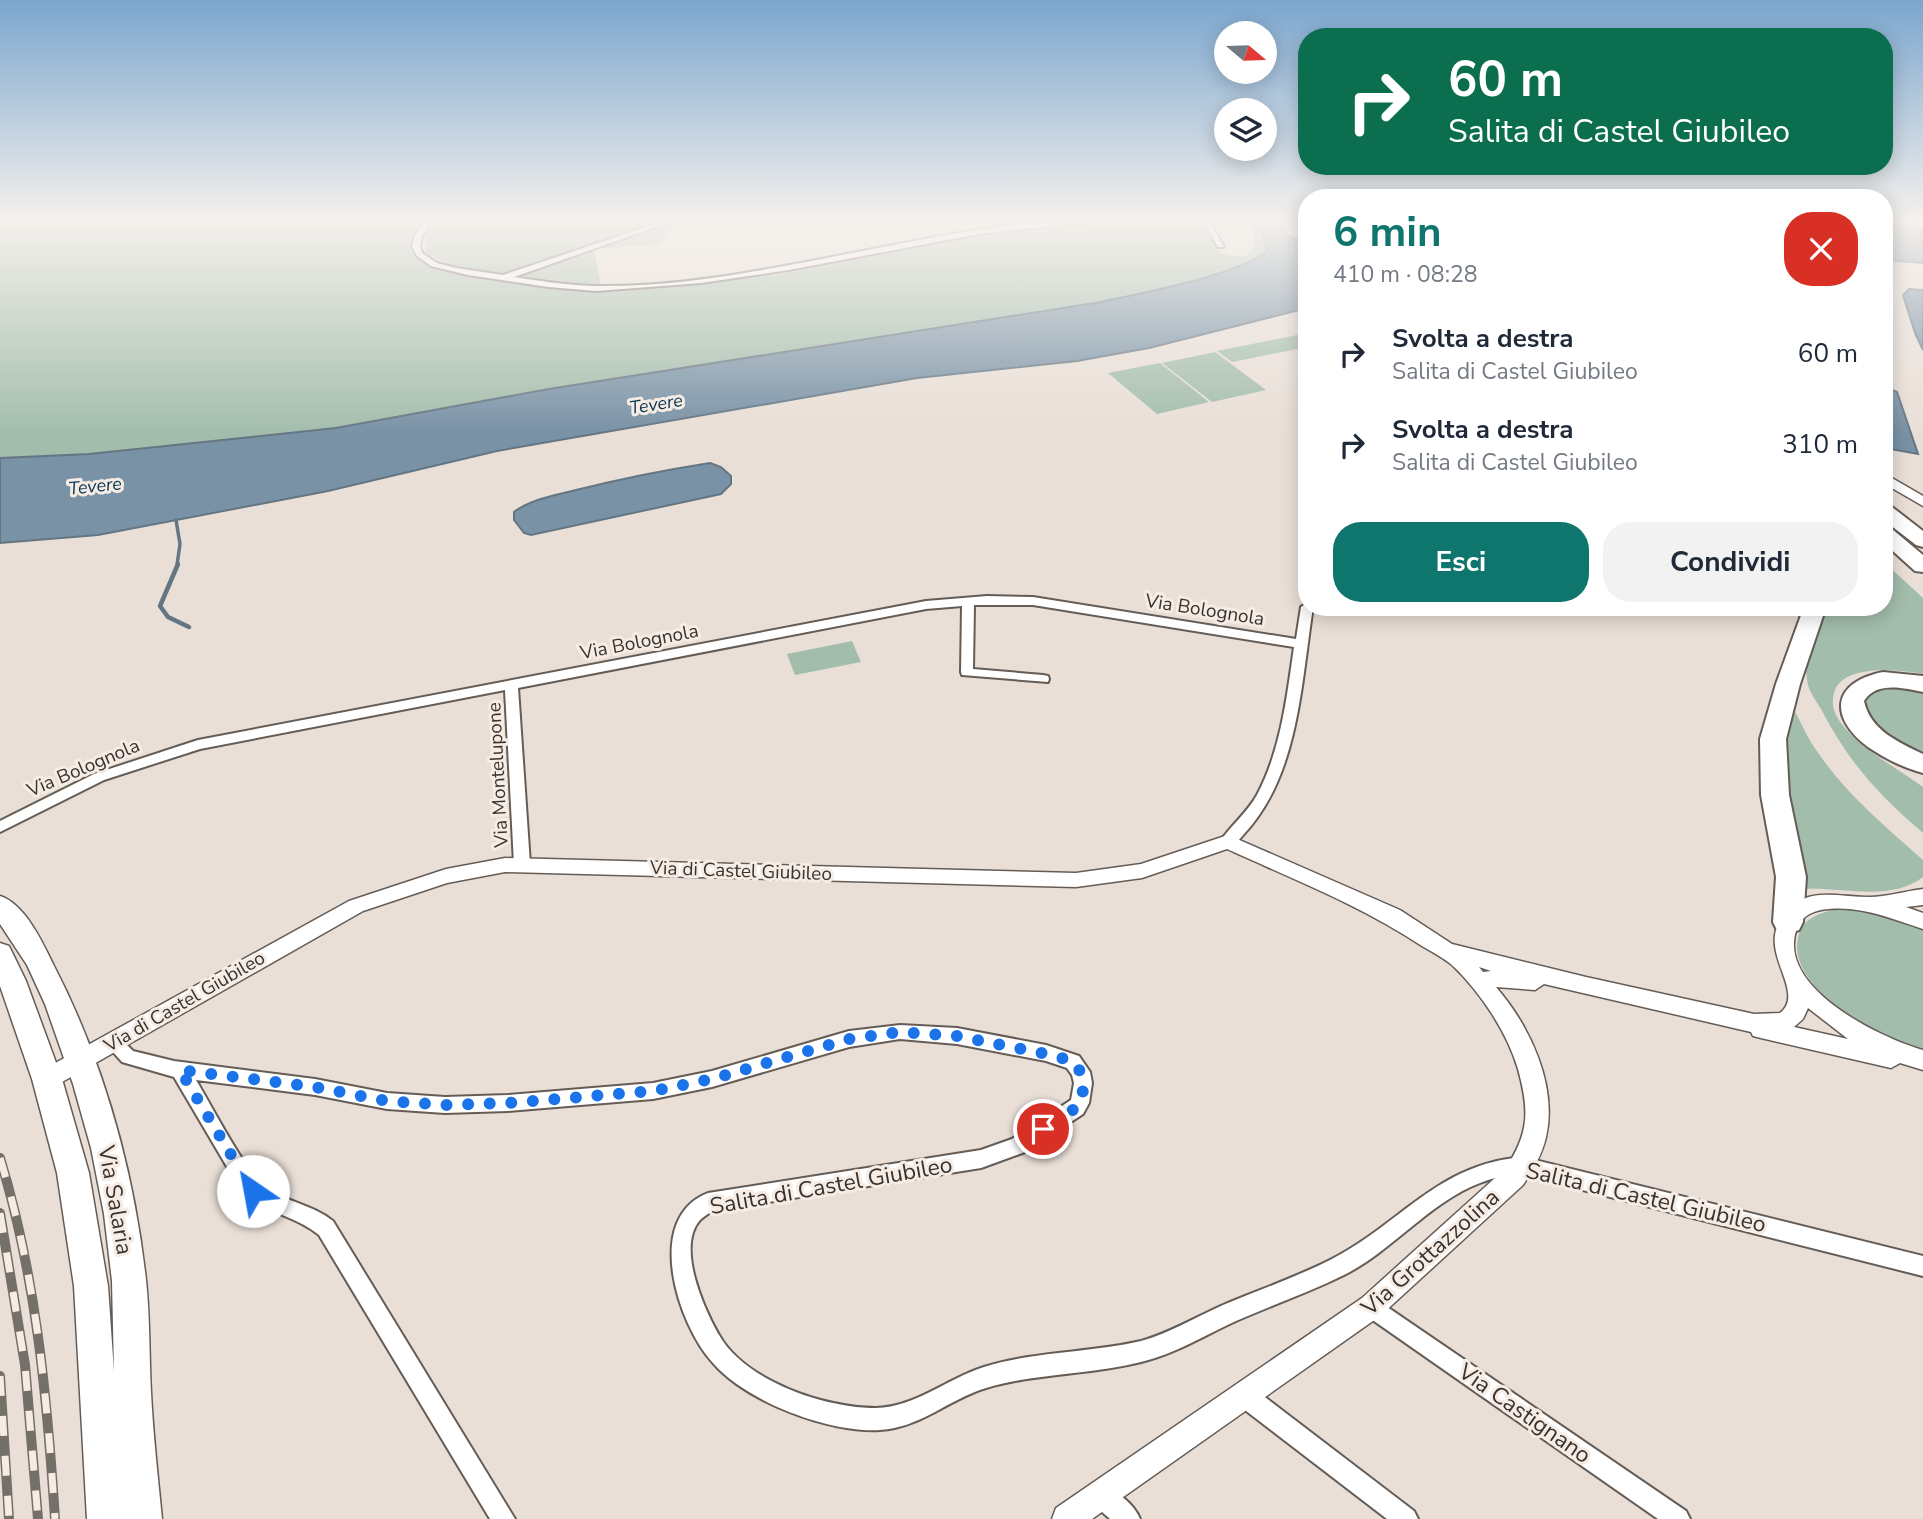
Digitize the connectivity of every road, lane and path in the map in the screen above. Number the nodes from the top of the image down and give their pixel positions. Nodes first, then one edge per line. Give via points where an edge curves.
1 (1893, 483) edge
2 (1893, 498) edge
3 (1923, 502) edge
4 (1893, 517) edge
5 (1923, 519) edge
6 (1893, 540) edge
7 (1923, 541) edge
8 (1923, 566) edge
9 (968, 601) junction
10 (1305, 616) edge
11 (1812, 616) edge
12 (1300, 644) junction
13 (1044, 679) dead end
14 (511, 684) junction
15 (1923, 684) edge
16 (1923, 764) edge
17 (0, 827) edge
18 (1228, 842) junction
19 (522, 864) junction
20 (1923, 897) edge
21 (1862, 903) junction
22 (0, 906) edge
23 (1923, 920) edge
24 (1788, 922) junction
25 (1451, 952) junction
26 (0, 954) edge
27 (1479, 981) junction
28 (1800, 983) junction
29 (1586, 986) junction
30 (1739, 1021) junction
31 (113, 1042) junction
32 (81, 1060) junction
33 (1921, 1060) edge
34 (180, 1070) junction
35 (47, 1079) junction
36 (1523, 1166) junction
37 (1923, 1266) edge
38 (1371, 1307) junction
39 (1245, 1396) junction
40 (1101, 1496) junction
41 (106, 1519) edge
42 (143, 1519) edge
43 (503, 1519) edge
44 (1067, 1519) edge
45 (1128, 1519) edge
46 (1406, 1519) edge
47 (1678, 1519) edge

1 - 3 street
2 - 5 highway
4 - 7 highway
6 - 8 highway
9 - 12 street, Via Bolognola via 1043,603
9 - 13 street via 967,672
9 - 14 street, Via Bolognola via 926,605
10 - 12 street, Via di Castel Giubileo
11 - 24 highway via 1773,739 1775,795 1791,877
12 - 18 street, Via di Castel Giubileo via 1274,778 1254,813
14 - 17 street, Via Bolognola via 173,751 99,777
14 - 19 street, Via Montelupone
15 - 16 highway via 1878,681 1859,689 1852,701 1856,718 1866,731
18 - 19 street, Via di Castel Giubileo via 1142,871 1076,880
18 - 25 street, Via Grottazzolina via 1394,916
19 - 31 street, Via di Castel Giubileo via 446,876 356,906
20 - 21 street
21 - 23 street
21 - 24 street via 1814,904
22 - 32 main road, Via Salaria via 33,950
24 - 28 street via 1784,950
25 - 27 street, Via Grottazzolina
25 - 29 street
26 - 35 main road, Via Salaria
27 - 29 street via 1506,978
27 - 36 street, Via Grottazzolina via 1516,1034 1535,1083 1537,1126
28 - 30 street via 1798,1010 1788,1021
28 - 33 street via 1851,1031
29 - 30 street
30 - 33 street via 1855,1051
31 - 32 street, Via di Castel Giubileo
31 - 34 street, Salita di Castel Giubileo via 128,1057
32 - 35 street, Via di Castel Giubileo
32 - 42 main road, Via Salaria via 106,1143 127,1262
34 - 36 street, Salita di Castel Giubileo via 387,1101 445,1105 653,1091 712,1079 849,1039 900,1032 957,1036 1073,1062 1083,1077 1080,1103 1007,1151 981,1159 708,1202 688,1220 681,1241 683,1272 700,1322 723,1358 746,1377 789,1400 865,1418 905,1414 985,1378 1139,1352 1176,1340 1350,1261 1410,1214 1476,1174 1495,1167
34 - 43 street via 250,1188 265,1199 310,1215 326,1228
35 - 41 main road, Via Salaria via 73,1173 90,1286
36 - 37 street, Salita di Castel Giubileo
36 - 38 street, Via Grottazzolina
38 - 39 street, Via Grottazzolina
38 - 47 street, Via Castignano
39 - 40 street, Via Grottazzolina
39 - 46 street
40 - 44 street, Via Grottazzolina
40 - 45 street

